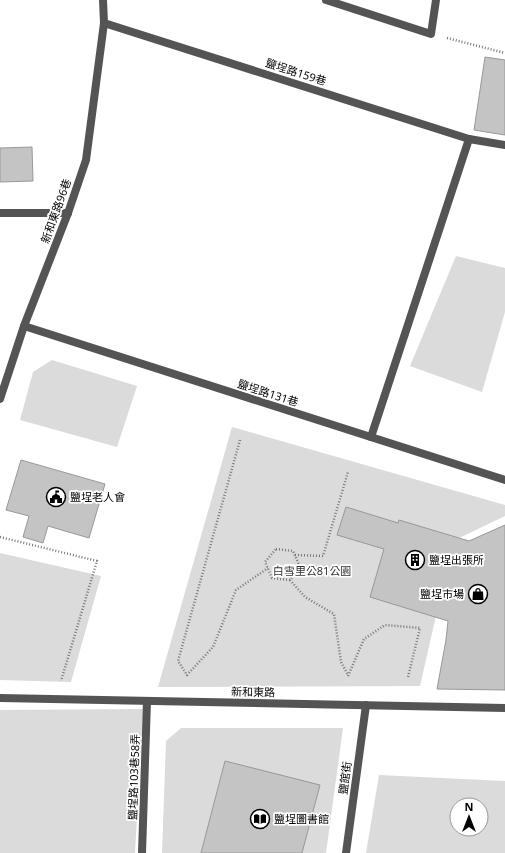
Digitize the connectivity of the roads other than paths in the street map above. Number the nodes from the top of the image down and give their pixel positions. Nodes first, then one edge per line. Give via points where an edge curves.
1 (103, 0) edge
2 (326, 0) edge
3 (436, 0) edge
4 (104, 23) junction
5 (469, 138) junction
6 (505, 144) edge
7 (0, 213) edge
8 (68, 213) junction
9 (24, 326) junction
10 (3, 379) edge
11 (0, 399) edge
12 (371, 437) junction
13 (505, 480) edge
14 (0, 698) edge
15 (147, 701) junction
16 (366, 705) junction
17 (505, 708) edge
18 (142, 853) edge
19 (346, 853) edge

1 - 4 street
2 - 3 street via 431,34
4 - 5 street, 鹽埕路159巷
4 - 8 street, 新和東路96巷 via 86,160
5 - 6 street, 鹽埕路159巷
5 - 12 street
7 - 8 street
8 - 9 street, 新和東路96巷
9 - 10 street, 新和東路96巷
9 - 12 street, 鹽埕路131巷
10 - 11 street, 新和東路96巷
12 - 13 street, 鹽埕路131巷
14 - 15 street, 新和東路
15 - 16 street, 新和東路
15 - 18 street, 鹽埕路103巷58弄
16 - 17 street, 新和東路
16 - 19 street, 鹽館街

